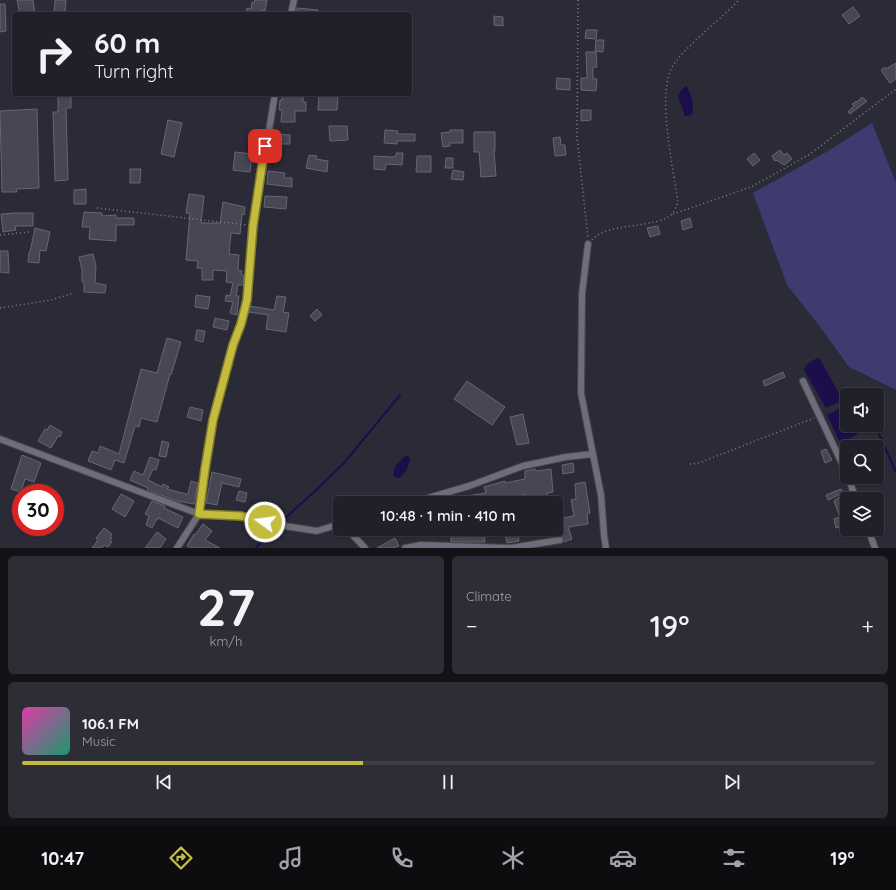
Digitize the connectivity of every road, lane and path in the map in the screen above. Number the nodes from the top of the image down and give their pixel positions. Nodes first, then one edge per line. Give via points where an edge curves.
1 (294, 0) edge
2 (578, 0) edge
3 (739, 0) edge
4 (291, 12) edge
5 (896, 89) edge
6 (274, 96) edge
7 (98, 208) dead end
8 (672, 214) junction
9 (253, 226) junction
10 (29, 232) dead end
11 (0, 236) edge
12 (588, 244) junction
13 (74, 293) dead end
14 (0, 308) edge
15 (803, 381) dead end
16 (820, 416) junction
17 (0, 439) edge
18 (593, 454) junction
19 (840, 459) edge
20 (690, 464) dead end
21 (435, 496) edge
22 (199, 514) junction
23 (333, 526) edge
24 (354, 536) edge
25 (871, 536) edge
26 (560, 540) dead end
27 (177, 548) edge
28 (365, 548) edge
29 (405, 548) edge
30 (606, 548) edge
31 (875, 548) edge

1 - 4 street
2 - 12 path via 577,137
3 - 8 path via 687,49 673,66 668,79 666,117 678,203
5 - 8 path via 810,154 751,187
6 - 9 street
7 - 9 path
8 - 12 path via 663,219 609,230 596,235
9 - 22 street via 247,300 213,420
10 - 11 path
12 - 18 street via 582,294 581,393
13 - 14 path via 51,300
15 - 16 street
16 - 19 street
16 - 20 path via 699,463
17 - 22 street
18 - 21 street via 523,466
18 - 30 street via 601,495
22 - 23 street via 241,516 317,531
22 - 27 street
24 - 28 street
25 - 31 street
26 - 29 street via 511,548 421,545

